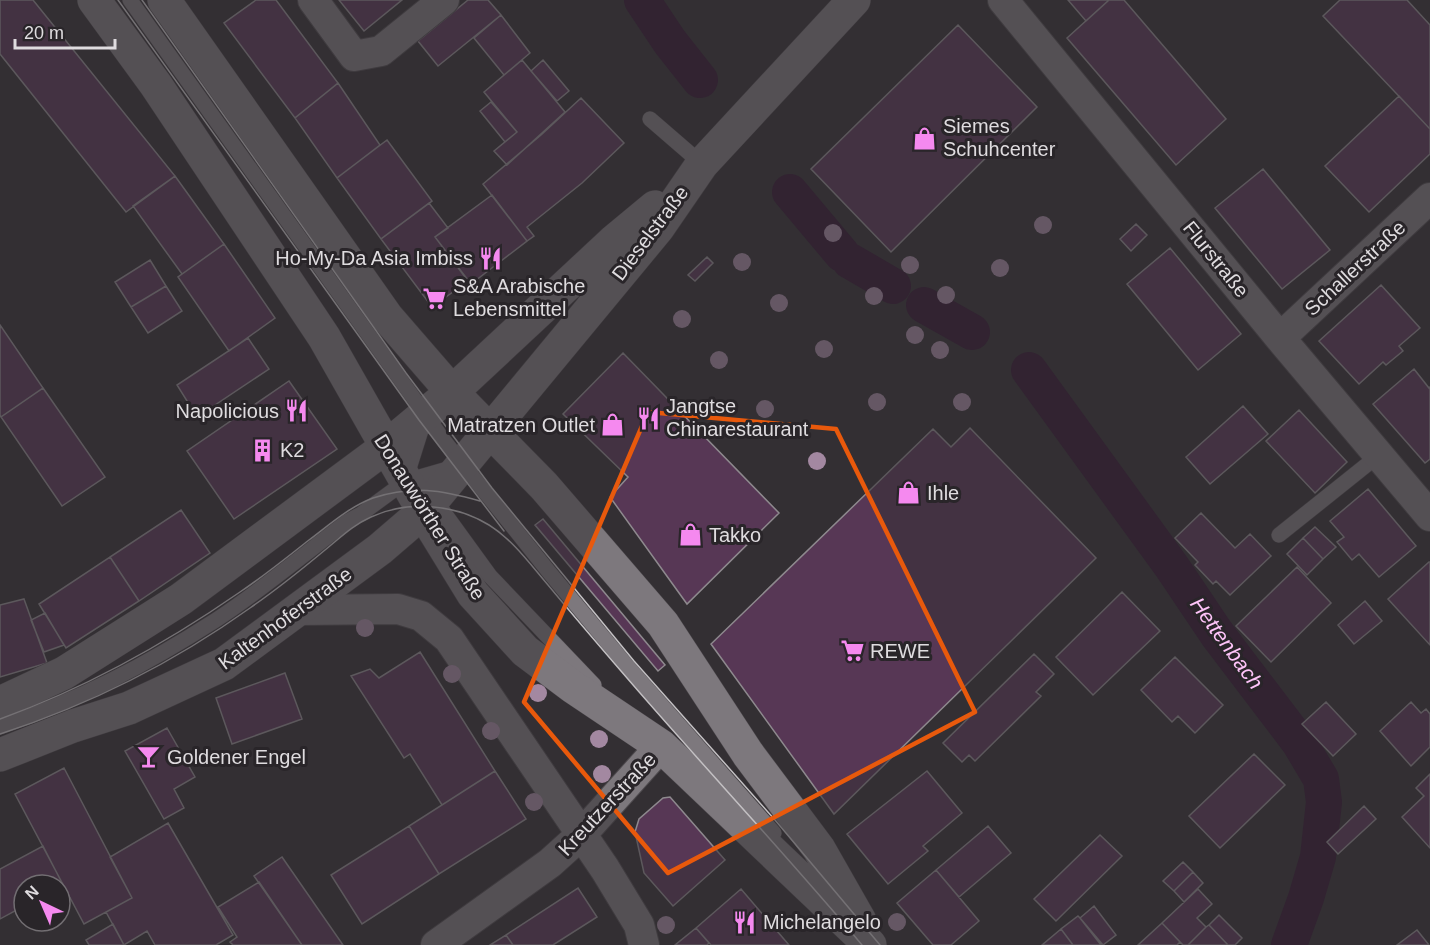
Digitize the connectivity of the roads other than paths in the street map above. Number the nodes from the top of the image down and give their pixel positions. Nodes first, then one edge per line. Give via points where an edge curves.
1 (94, 0) edge
2 (130, 0) edge
3 (164, 0) edge
4 (313, 0) edge
5 (444, 0) edge
6 (854, 0) edge
7 (1003, 0) edge
8 (650, 119) dead end
9 (699, 168) junction
10 (1430, 198) edge
11 (1280, 338) junction
12 (452, 392) junction
13 (425, 415) junction
14 (490, 432) junction
15 (386, 447) junction
16 (1379, 455) junction
17 (463, 465) junction
18 (406, 481) junction
19 (428, 506) junction
20 (1430, 516) edge
21 (1279, 535) dead end
22 (299, 610) junction
23 (77, 698) junction
24 (2, 711) edge
25 (661, 746) junction
26 (0, 755) edge
27 (581, 835) junction
28 (869, 944) edge
29 (436, 945) edge
30 (644, 945) edge

1 - 15 main road, Donauwörther Straße via 156,85 311,318
2 - 13 lane
3 - 12 main road via 387,317
4 - 5 street via 354,56 381,51
6 - 9 main road, Dieselstraße
7 - 11 street, Flurstraße
8 - 9 lane
9 - 12 main road, Dieselstraße via 614,241
9 - 14 main road, Dieselstraße via 658,228
10 - 11 street, Schallerstraße
11 - 16 street, Flurstraße
12 - 13 main road, Dieselstraße
12 - 14 main road
13 - 15 main road, Dieselstraße
13 - 17 lane
13 - 18 lane
14 - 17 main road, Dieselstraße
14 - 28 main road via 544,486 663,624 747,754 819,849 860,920
15 - 18 main road, Donauwörther Straße
15 - 24 main road via 181,599
16 - 20 street, Flurstraße
16 - 21 lane
17 - 18 lane
17 - 19 main road, Kaltenhoferstraße
17 - 28 lane via 628,667
18 - 19 main road, Donauwörther Straße
18 - 23 lane via 217,619 155,658
19 - 22 main road, Kaltenhoferstraße via 380,549
19 - 25 main road, Donauwörther Straße via 473,594 525,651
22 - 26 main road, Kaltenhoferstraße via 224,664 129,708
22 - 27 street via 398,609 421,616 449,639
23 - 24 lane
23 - 24 lane
25 - 27 street, Kreutzerstraße
25 - 28 main road, Donauwörther Straße
27 - 29 street, Kreutzerstraße via 550,863
27 - 30 street via 639,925

